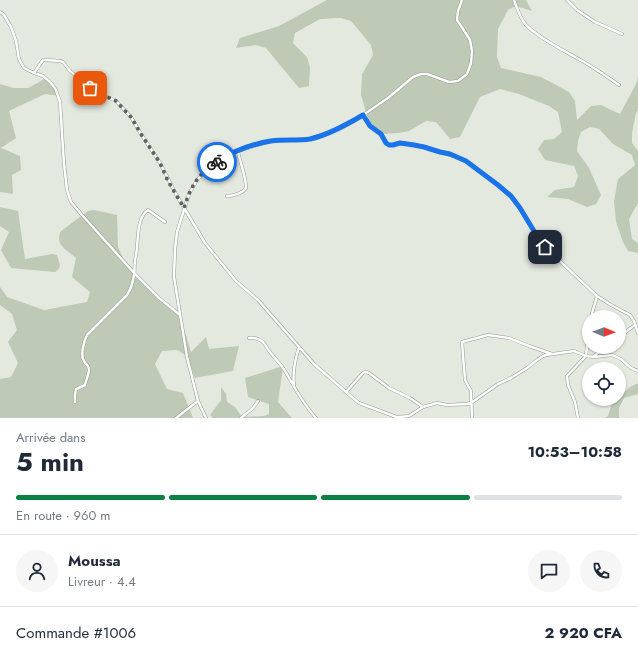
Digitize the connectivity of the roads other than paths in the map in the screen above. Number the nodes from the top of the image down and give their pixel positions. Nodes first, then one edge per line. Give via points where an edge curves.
1 (462, 0) edge
2 (514, 0) edge
3 (567, 0) edge
4 (0, 12) edge
5 (622, 34) dead end
6 (34, 73) junction
7 (619, 85) dead end
8 (363, 115) junction
9 (238, 151) junction
10 (227, 196) dead end
11 (184, 208) junction
12 (165, 222) dead end
13 (135, 274) junction
14 (597, 296) junction
15 (593, 310) edge
16 (180, 316) junction
17 (635, 325) junction
18 (626, 332) edge
19 (638, 333) edge
20 (249, 338) dead end
21 (299, 346) junction
22 (553, 354) junction
23 (597, 354) edge
24 (586, 356) junction
25 (594, 356) junction
26 (638, 371) edge
27 (294, 388) junction
28 (346, 392) junction
29 (198, 400) junction
30 (258, 401) dead end
31 (75, 402) dead end
32 (471, 403) junction
33 (423, 407) junction
34 (176, 418) edge
35 (206, 418) edge
36 (241, 418) edge
37 (316, 418) edge
38 (399, 418) edge
39 (472, 418) edge
40 (578, 418) edge

1 - 8 street via 457,20 470,40 472,50 467,74 458,81 449,82 427,74 413,77
2 - 7 street via 526,24 540,36
3 - 5 street via 595,22
4 - 6 street via 7,20 16,41 22,65
6 - 11 street via 43,60 63,62 92,90 116,101 135,122
6 - 13 street via 51,82 59,97 63,156 71,202
8 - 9 street via 318,137 270,141
8 - 14 street via 389,145 404,143 457,156 498,185 511,196 545,247
9 - 10 street via 246,188 233,196
9 - 11 street via 228,155 202,174 189,194
11 - 16 street via 175,249 174,277
11 - 21 street via 221,263
12 - 13 street via 148,210 146,212 138,228
13 - 16 street
13 - 31 street via 128,295 87,335 82,358 89,366 89,370 85,385 76,389
14 - 15 street
14 - 17 street via 630,315
16 - 29 street
17 - 18 street
17 - 19 street
20 - 27 street via 262,341 283,368
21 - 27 street via 292,378
21 - 28 street via 314,364
22 - 24 street via 574,351
22 - 32 street via 543,356
22 - 32 street via 509,338 488,335 462,342 465,380 471,391
23 - 25 street
24 - 25 street
24 - 40 street via 567,376
25 - 26 street via 612,355
27 - 37 street
28 - 33 street via 365,372
28 - 38 street via 359,403
29 - 34 street
29 - 35 street
30 - 36 street
32 - 33 street via 437,403
32 - 39 street
33 - 38 street via 413,415

